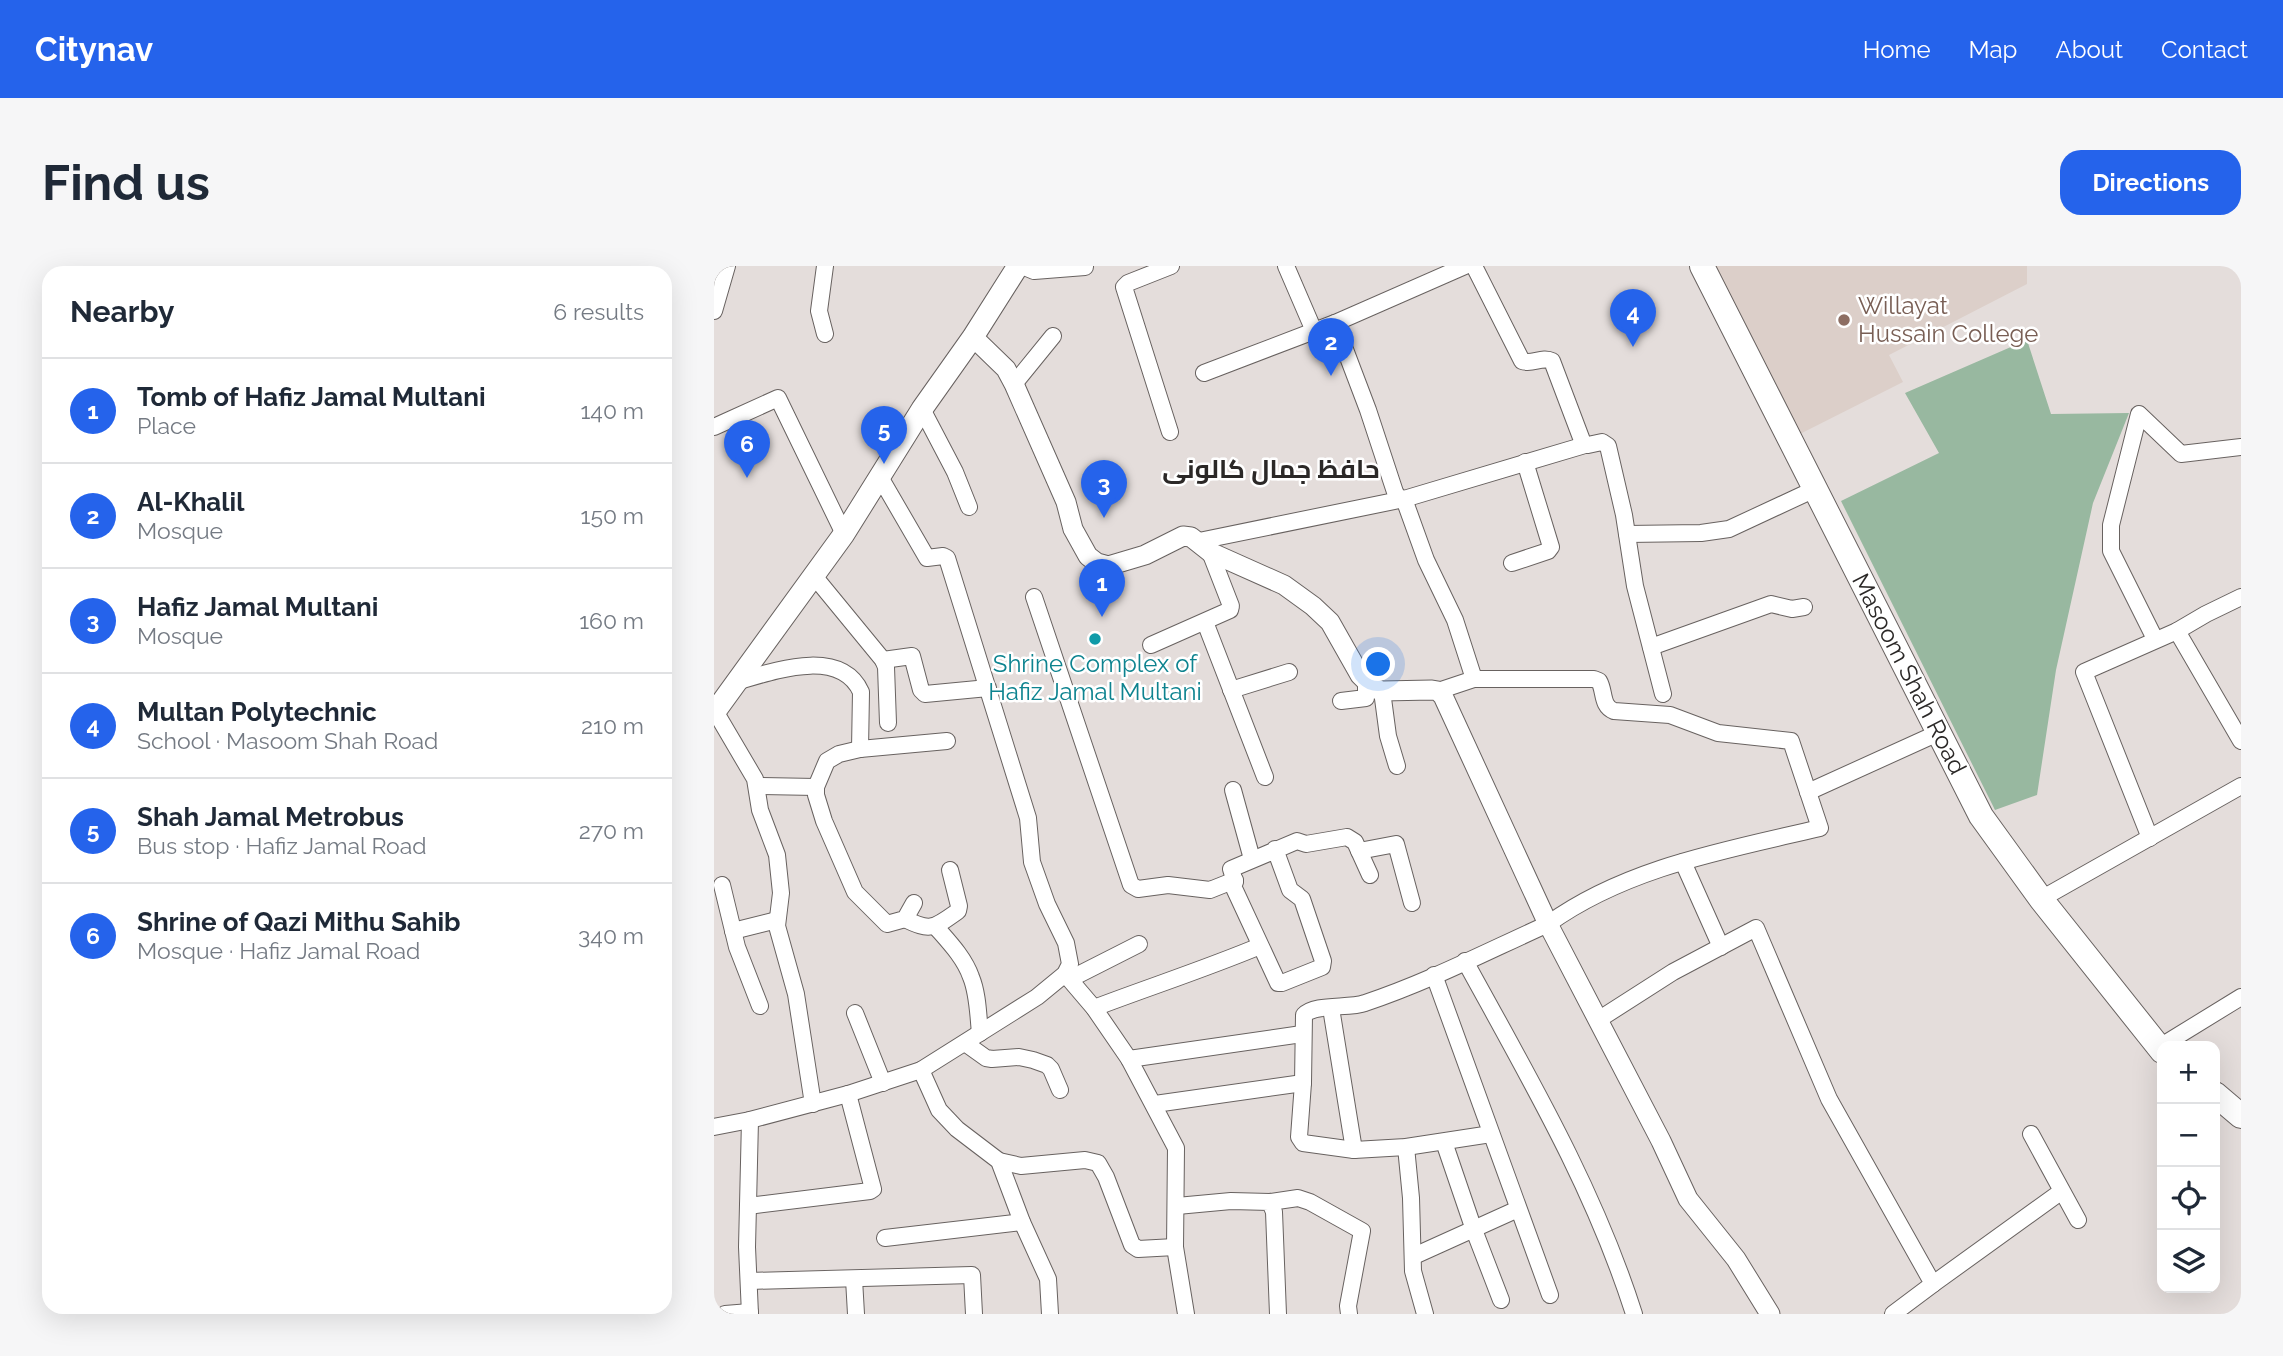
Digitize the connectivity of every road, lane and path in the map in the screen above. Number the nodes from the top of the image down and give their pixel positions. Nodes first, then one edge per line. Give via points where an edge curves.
1 (727, 266) edge
2 (825, 266) edge
3 (1020, 266) edge
4 (1171, 266) edge
5 (1474, 266) edge
6 (1702, 266) edge
7 (1084, 267) edge
8 (1288, 267) edge
9 (1458, 267) edge
10 (714, 311) edge
11 (1335, 323) junction
12 (1314, 331) junction
13 (825, 334) dead end
14 (973, 337) junction
15 (1053, 337) dead end
16 (1204, 373) dead end
17 (1014, 384) junction
18 (922, 409) junction
19 (714, 427) edge
20 (1170, 432) dead end
21 (1585, 445) junction
22 (2241, 447) edge
23 (1525, 463) junction
24 (880, 477) junction
25 (1815, 489) junction
26 (1404, 499) junction
27 (969, 507) dead end
28 (844, 534) junction
29 (1628, 534) junction
30 (1204, 547) junction
31 (1512, 563) dead end
32 (814, 576) junction
33 (1034, 597) dead end
34 (2241, 597) edge
35 (1804, 607) dead end
36 (1205, 622) junction
37 (2177, 631) junction
38 (2155, 639) junction
39 (1151, 645) dead end
40 (1651, 647) junction
41 (883, 660) junction
42 (1289, 672) dead end
43 (1474, 679) junction
44 (736, 682) junction
45 (1374, 687) junction
46 (988, 688) junction
47 (1231, 690) junction
48 (1438, 691) junction
49 (1662, 694) dead end
50 (1342, 701) dead end
51 (716, 706) edge
52 (888, 723) dead end
53 (1938, 733) junction
54 (947, 741) dead end
55 (2241, 741) edge
56 (860, 749) junction
57 (1397, 766) dead end
58 (1265, 777) dead end
59 (758, 786) junction
60 (2241, 786) edge
61 (816, 787) junction
62 (1233, 790) dead end
63 (1808, 792) junction
64 (2150, 838) junction
65 (1275, 849) junction
66 (1359, 851) junction
67 (1252, 859) junction
68 (1684, 862) junction
69 (950, 870) dead end
70 (1370, 876) dead end
71 (1235, 880) junction
72 (722, 885) dead end
73 (2041, 899) junction
74 (914, 903) dead end
75 (1412, 903) dead end
76 (905, 919) junction
77 (777, 920) junction
78 (1548, 924) junction
79 (935, 926) junction
80 (733, 932) junction
81 (1139, 943) dead end
82 (1260, 946) junction
83 (1721, 947) junction
84 (1465, 961) junction
85 (1434, 975) junction
86 (1068, 977) junction
87 (2241, 997) edge
88 (760, 1006) dead end
89 (1094, 1008) junction
90 (1331, 1008) junction
91 (855, 1013) dead end
92 (1598, 1020) junction
93 (980, 1033) junction
94 (1302, 1034) junction
95 (2172, 1041) edge
96 (965, 1043) junction
97 (2157, 1045) edge
98 (1129, 1059) junction
99 (921, 1070) junction
100 (883, 1083) junction
101 (1303, 1083) junction
102 (1060, 1090) dead end
103 (848, 1094) junction
104 (2220, 1098) edge
105 (813, 1104) junction
106 (1154, 1104) junction
107 (2241, 1116) edge
108 (750, 1120) junction
109 (714, 1127) edge
110 (1491, 1134) junction
111 (1444, 1142) junction
112 (1406, 1147) junction
113 (1354, 1150) junction
114 (999, 1161) junction
115 (1270, 1202) junction
116 (748, 1206) junction
117 (1177, 1206) junction
118 (1518, 1209) junction
119 (2078, 1220) dead end
120 (1022, 1222) junction
121 (1474, 1230) junction
122 (885, 1238) dead end
123 (1175, 1247) junction
124 (1413, 1256) junction
125 (854, 1279) junction
126 (750, 1281) junction
127 (1933, 1284) junction
128 (1550, 1295) dead end
129 (1501, 1300) dead end
130 (750, 1313) edge
131 (725, 1314) edge
132 (856, 1314) edge
133 (974, 1314) edge
134 (1050, 1314) edge
135 (1186, 1314) edge
136 (1278, 1314) edge
137 (1349, 1314) edge
138 (1424, 1314) edge
139 (1634, 1314) edge
140 (1770, 1314) edge
141 (1893, 1314) edge

1 - 10 street
2 - 13 street via 820,310
3 - 7 street via 1034,271
3 - 14 main road
4 - 20 street via 1125,287
5 - 21 street via 1522,361 1549,359 1555,365
6 - 25 main road, Masoom Shah Road
8 - 12 street
9 - 11 street
11 - 12 street
11 - 26 street via 1395,492
12 - 16 street
14 - 17 street via 1006,369
14 - 18 main road
15 - 17 street
17 - 30 street via 1066,502 1073,529 1097,564 1108,566 1145,555 1184,537
18 - 24 main road
18 - 27 street
19 - 28 street via 778,398
21 - 23 street
21 - 29 street via 1602,442 1608,446
22 - 38 street via 2181,454 2139,414 2111,525 2110,551
23 - 26 street
23 - 31 street via 1551,547
24 - 28 main road
24 - 46 street via 927,558 947,558
25 - 29 street via 1729,529
25 - 53 main road, Masoom Shah Road
26 - 30 street
26 - 43 street via 1455,620
28 - 32 main road
29 - 40 street via 1635,586
30 - 36 street via 1231,606
30 - 45 street via 1284,585 1312,606 1330,622
32 - 41 street
32 - 44 main road
33 - 71 street via 1131,885 1210,890
34 - 37 street
35 - 40 street via 1772,604
36 - 39 street
36 - 47 street
37 - 38 street
37 - 55 street
38 - 64 street via 2084,671
40 - 49 street
41 - 46 street via 912,656 925,694
41 - 52 street
42 - 47 street
43 - 48 street
43 - 63 street via 1594,679 1614,711 1670,715 1718,733 1791,741
44 - 51 main road
44 - 56 street via 814,665 846,673 861,692
45 - 48 street
45 - 50 street via 1366,698
45 - 57 street
46 - 86 street via 1028,818 1032,862 1066,943
47 - 58 street
48 - 78 street
51 - 59 street
53 - 63 street
53 - 73 main road, Masoom Shah Road via 1981,816
54 - 56 street
56 - 61 street via 827,761
59 - 61 street
59 - 77 street via 777,855 781,892
60 - 64 street
61 - 76 street via 824,821 855,892 887,924
62 - 67 street
63 - 68 street via 1820,828
64 - 73 street
65 - 66 street via 1297,841 1306,844 1347,837
65 - 67 street
65 - 82 street via 1290,890 1302,899 1323,964 1278,983
66 - 70 street
66 - 75 street via 1396,844
67 - 71 street via 1231,869
68 - 78 street via 1605,889
68 - 83 street
69 - 79 street via 959,909
71 - 82 street via 1233,886
72 - 80 street
73 - 97 main road, Masoom Shah Road
74 - 76 street
76 - 79 street via 922,927
77 - 80 street
77 - 105 street via 796,994
78 - 84 street
78 - 92 street
79 - 93 street via 971,976
80 - 88 street
81 - 86 street
82 - 89 street
83 - 92 street
83 - 127 street via 1756,928 1829,1099
84 - 85 street
84 - 139 street via 1584,1183
85 - 90 street via 1357,1006
85 - 110 street
86 - 89 street
86 - 93 street
87 - 95 street
89 - 98 street
90 - 94 street via 1307,1011
90 - 113 street
91 - 100 street
92 - 140 street via 1688,1199 1736,1259
93 - 96 street
94 - 98 street
94 - 101 street
96 - 99 street
96 - 102 street via 986,1058 1019,1057 1047,1065
98 - 106 street
99 - 100 street
99 - 114 street via 939,1110
100 - 103 street
101 - 106 street
101 - 113 street via 1300,1141
103 - 105 street
103 - 116 street via 873,1189
104 - 107 main road
105 - 108 street
106 - 117 street via 1176,1148
108 - 109 street
108 - 116 street
110 - 111 street
110 - 118 street
111 - 112 street
111 - 121 street
112 - 113 street
112 - 124 street
114 - 120 street
114 - 123 street via 1021,1166 1085,1160 1098,1163 1132,1245 1139,1250
115 - 117 street
115 - 136 street
115 - 137 street via 1298,1198 1362,1231
116 - 126 street
117 - 123 street
118 - 121 street
118 - 128 street
119 - 127 street via 2031,1134 2062,1191
120 - 122 street
120 - 134 street via 1048,1279
121 - 124 street
121 - 129 street
123 - 135 street
124 - 138 street
125 - 126 street
125 - 132 street
125 - 133 street via 972,1275
126 - 130 street
127 - 141 street
130 - 131 street

